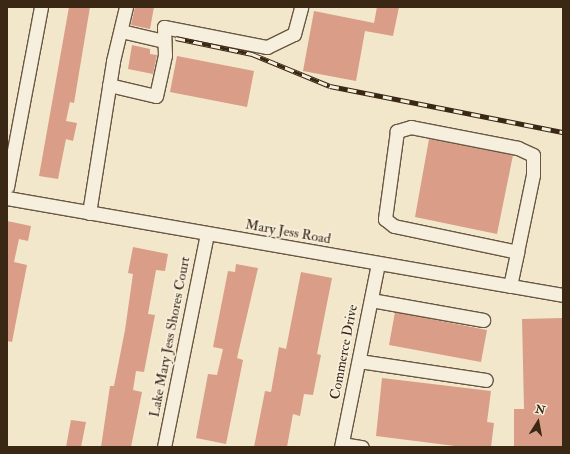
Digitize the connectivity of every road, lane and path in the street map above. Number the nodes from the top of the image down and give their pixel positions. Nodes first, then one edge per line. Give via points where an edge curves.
1 (41, 7) edge
2 (126, 7) edge
3 (301, 7) edge
4 (121, 31) junction
5 (164, 41) junction
6 (109, 85) junction
7 (7, 187) edge
8 (7, 198) edge
9 (89, 213) junction
10 (206, 234) junction
11 (517, 252) junction
12 (378, 264) junction
13 (510, 286) junction
14 (563, 295) edge
15 (371, 300) junction
16 (483, 320) dead end
17 (359, 361) junction
18 (486, 380) dead end
19 (342, 445) edge
20 (164, 447) edge
21 (362, 447) edge

1 - 7 street
2 - 4 street
3 - 5 street via 294,34 267,47 164,27
4 - 5 street
4 - 6 street
5 - 6 street via 165,55 156,96
6 - 9 street
8 - 9 street, Mary Jess Road
9 - 10 street, Mary Jess Road
10 - 12 street, Mary Jess Road
10 - 20 street, Lake Mary Jess Shores Court
11 - 11 street via 533,175 533,155 518,148 411,126 397,131 385,219 394,226
11 - 13 street
12 - 13 street, Mary Jess Road
12 - 15 street, Commerce Drive
13 - 14 street, Mary Jess Road
15 - 16 street
15 - 17 street, Commerce Drive
17 - 18 street
17 - 19 street, Commerce Drive
19 - 21 street

